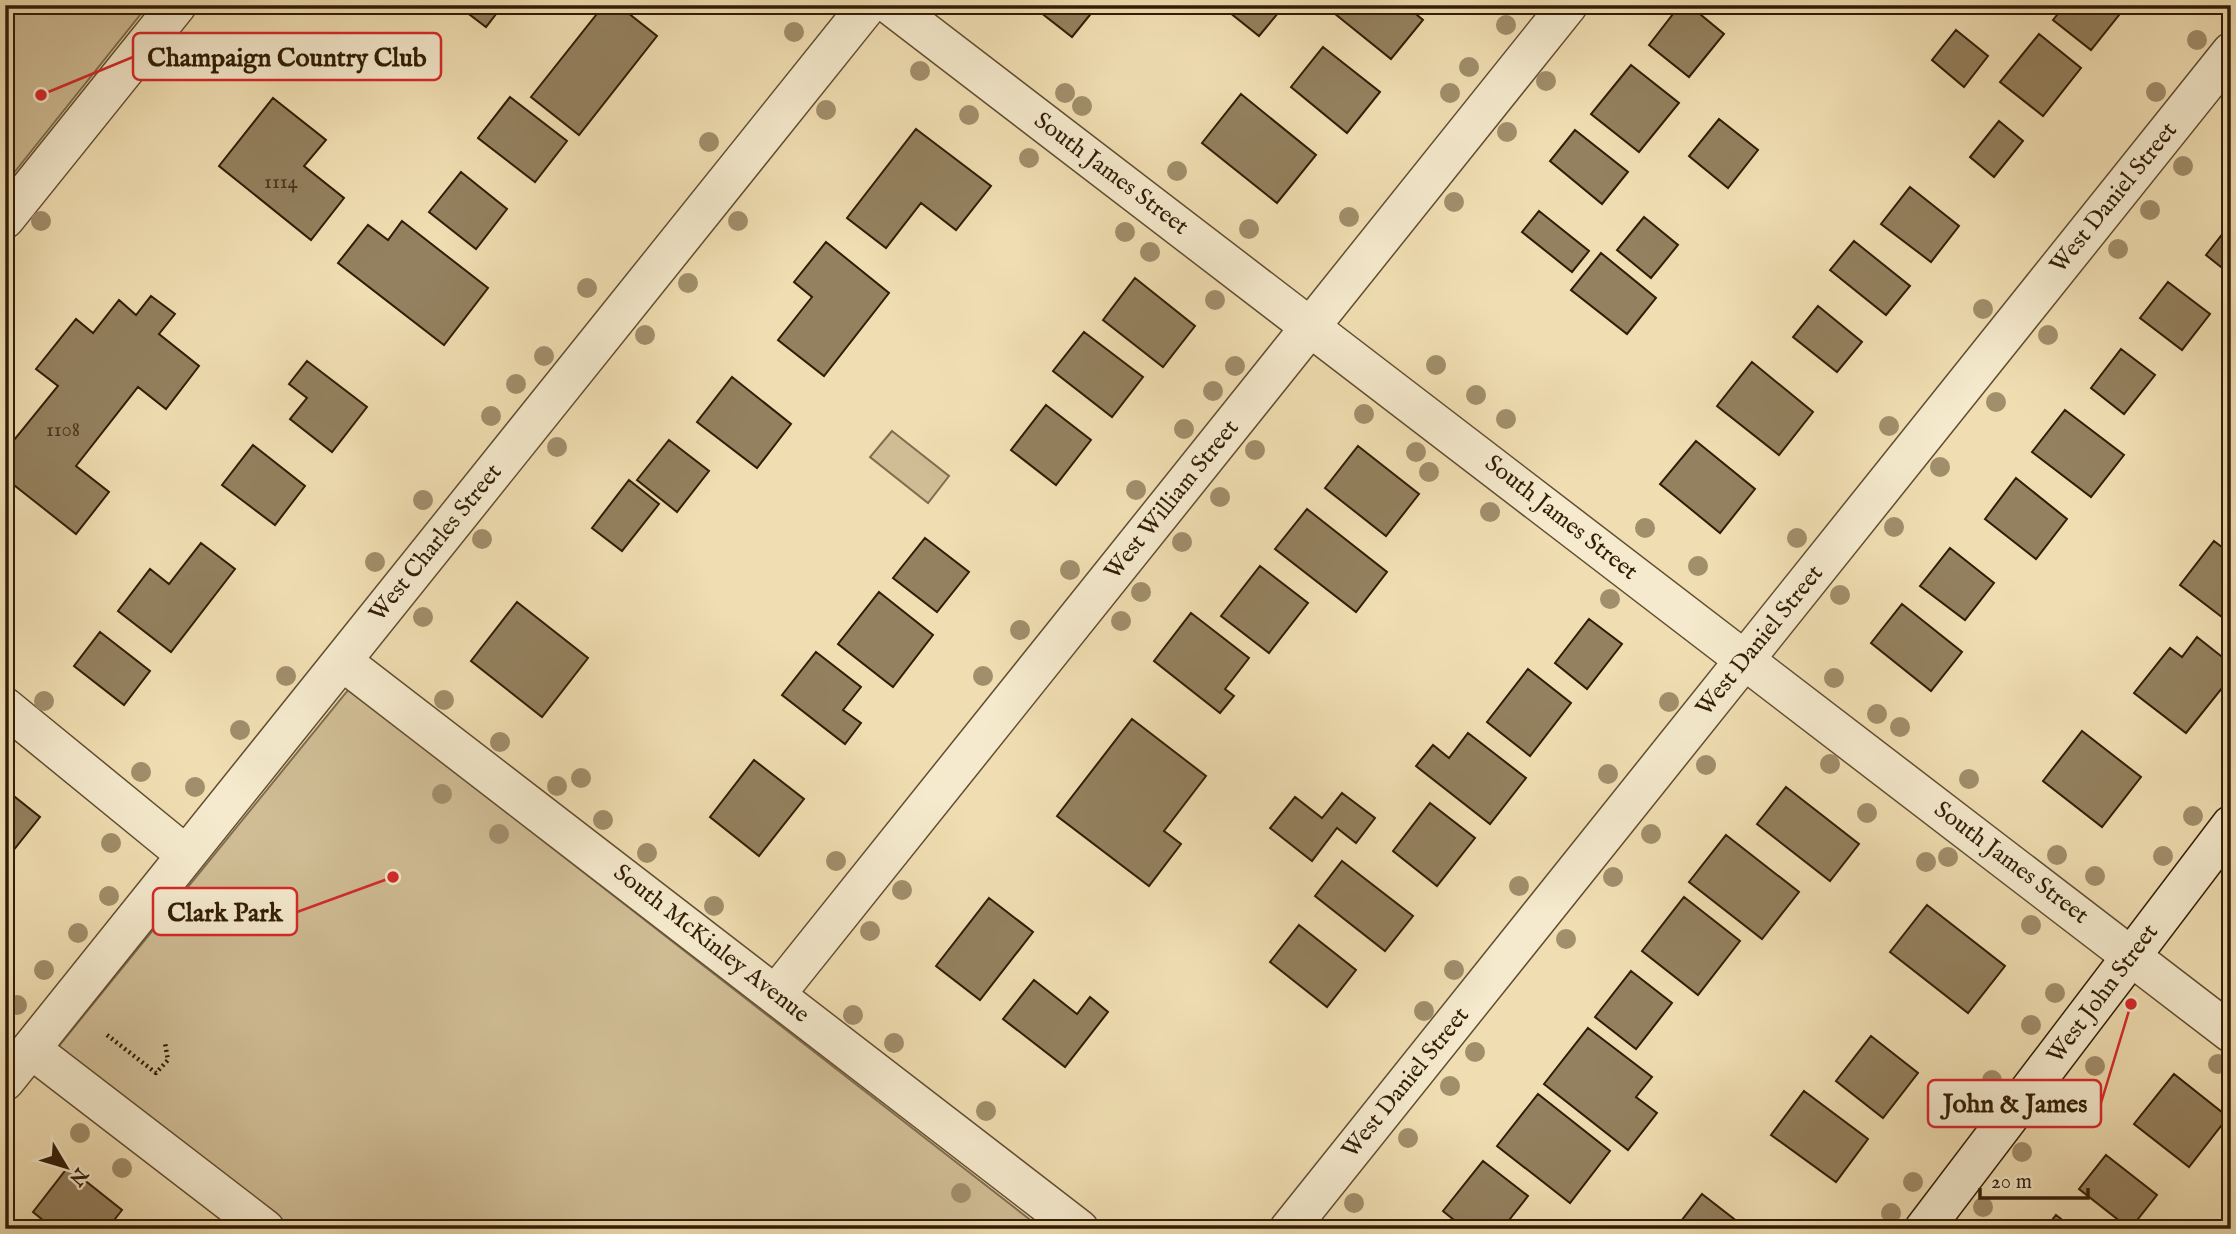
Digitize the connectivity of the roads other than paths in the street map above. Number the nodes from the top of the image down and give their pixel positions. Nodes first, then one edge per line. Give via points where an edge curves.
1 (177, 5) edge
2 (868, 5) edge
3 (890, 5) edge
4 (1569, 5) edge
5 (2231, 52) edge
6 (5, 219) edge
7 (1311, 327) junction
8 (1745, 660) junction
9 (342, 661) junction
10 (5, 707) edge
11 (2231, 825) edge
12 (186, 855) junction
13 (2131, 956) junction
14 (776, 995) junction
15 (2231, 1033) edge
16 (32, 1049) junction
17 (5, 1081) edge
18 (265, 1229) edge
19 (1079, 1229) edge
20 (1289, 1229) edge
21 (1924, 1229) edge

1 - 6 street
2 - 9 street, West Charles Street
3 - 7 street, South James Street
4 - 7 street, West William Street
5 - 8 street, West Daniel Street
7 - 8 street, South James Street
7 - 14 street, West William Street
8 - 13 street, South James Street
8 - 20 street, West Daniel Street
9 - 12 street, West Charles Street
9 - 14 street, South McKinley Avenue
10 - 12 street
11 - 13 street, West John Street
12 - 16 street, West Charles Street
13 - 15 street, South James Street
13 - 21 street, West John Street
14 - 19 street, South McKinley Avenue
16 - 17 street, West Charles Street
16 - 18 street

